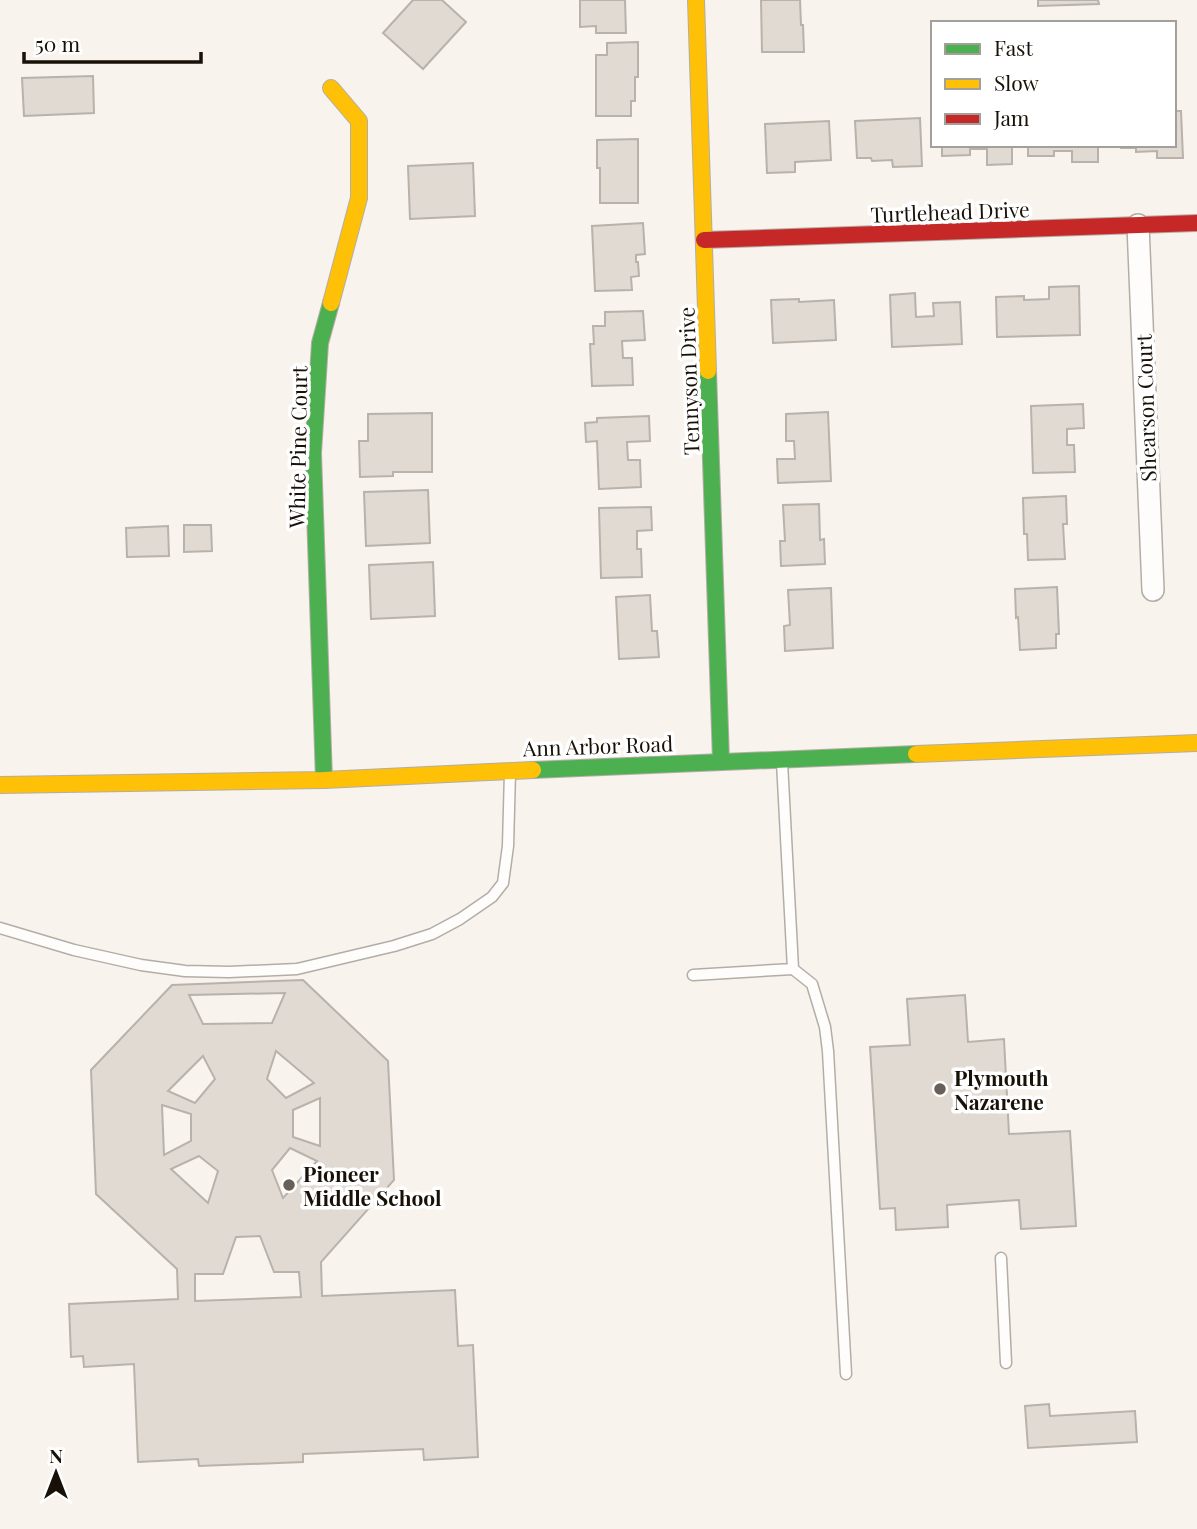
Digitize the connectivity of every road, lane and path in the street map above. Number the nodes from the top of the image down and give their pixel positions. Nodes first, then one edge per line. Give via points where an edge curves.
1 (696, 0) edge
2 (331, 88) dead end
3 (1197, 223) edge
4 (1138, 225) junction
5 (704, 240) junction
6 (1153, 590) dead end
7 (1197, 743) edge
8 (782, 759) junction
9 (721, 761) junction
10 (510, 770) junction
11 (324, 780) junction
12 (0, 785) edge
13 (0, 928) edge
14 (793, 969) junction
15 (693, 975) dead end
16 (1001, 1258) dead end
17 (1006, 1363) dead end
18 (846, 1374) dead end

1 - 5 street, Tennyson Drive
2 - 11 street, White Pine Court via 359,121 359,198 320,343 313,453
3 - 4 street, Turtlehead Drive
4 - 5 street, Turtlehead Drive
4 - 6 street, Shearson Court
5 - 9 street, Tennyson Drive
7 - 8 street, Ann Arbor Road
8 - 9 street, Ann Arbor Road
8 - 14 lane
9 - 10 street, Ann Arbor Road
10 - 11 street, Ann Arbor Road
10 - 13 lane via 503,883 492,897 432,934 297,969 229,972 141,965
11 - 12 street, Ann Arbor Road
14 - 15 lane
14 - 18 lane via 812,984 825,1027
16 - 17 lane

